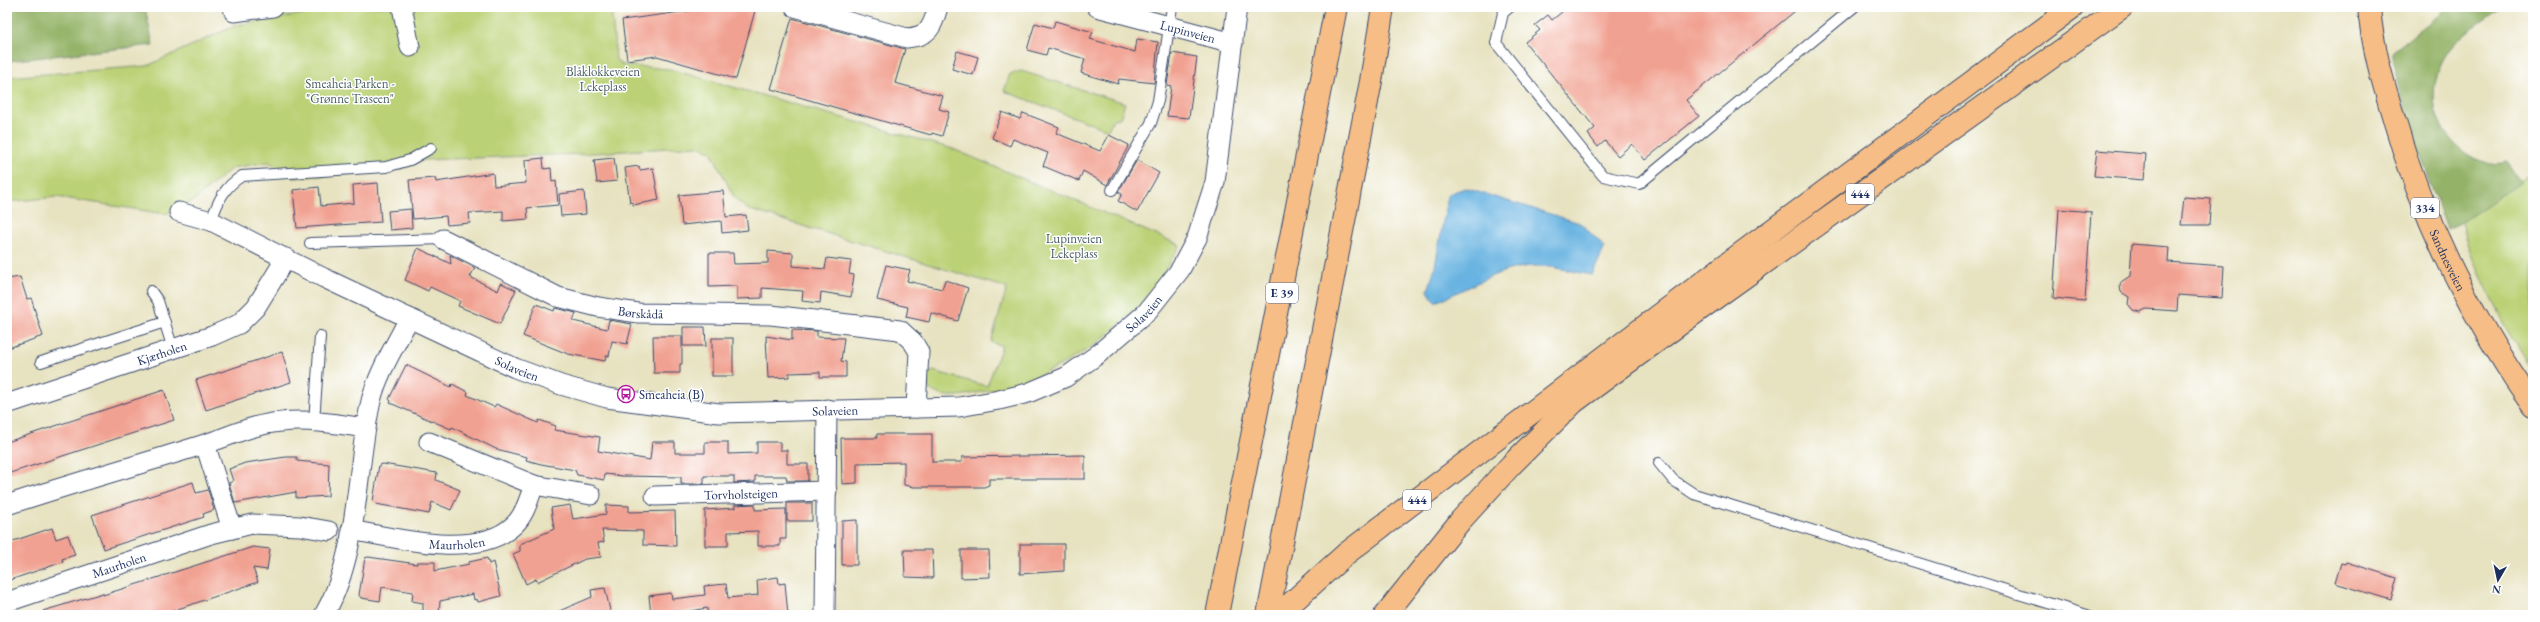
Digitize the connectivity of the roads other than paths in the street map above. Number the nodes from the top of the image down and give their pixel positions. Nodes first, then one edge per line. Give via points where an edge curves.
1 (233, 7) edge
2 (273, 7) edge
3 (402, 7) edge
4 (795, 7) edge
5 (938, 7) edge
6 (1097, 7) edge
7 (1172, 7) edge
8 (1238, 7) edge
9 (1336, 7) edge
10 (1383, 7) edge
11 (1510, 7) edge
12 (1854, 7) edge
13 (2073, 7) edge
14 (2122, 7) edge
15 (2362, 7) edge
16 (2369, 7) edge
17 (1170, 28) junction
18 (2371, 33) junction
19 (1233, 43) junction
20 (410, 47) dead end
21 (431, 148) dead end
22 (1112, 190) dead end
23 (179, 212) dead end
24 (210, 221) junction
25 (443, 239) joint
26 (310, 244) dead end
27 (286, 258) junction
28 (151, 291) dead end
29 (409, 318) junction
30 (165, 322) junction
31 (320, 336) dead end
32 (173, 349) junction
33 (41, 362) dead end
34 (1567, 396) junction
35 (7, 404) edge
36 (2533, 405) edge
37 (916, 408) junction
38 (827, 409) junction
39 (314, 422) junction
40 (366, 428) junction
41 (429, 442) dead end
42 (205, 444) junction
43 (1659, 463) dead end
44 (534, 485) junction
45 (827, 491) junction
46 (591, 494) dead end
47 (655, 496) dead end
48 (7, 505) edge
49 (232, 529) junction
50 (351, 530) junction
51 (329, 531) dead end
52 (7, 602) edge
53 (324, 615) edge
54 (825, 615) edge
55 (1217, 615) edge
56 (1268, 615) edge
57 (1278, 615) edge
58 (1385, 615) edge
59 (2087, 615) edge

1 - 2 street via 234,12
3 - 20 street
4 - 5 street via 908,38 921,37 930,30
6 - 17 street, Lupinveien
7 - 17 lane
8 - 19 street, Solaveien
9 - 55 main road, E 39
10 - 56 main road via 1370,89
11 - 12 lane via 1503,14 1496,43 1603,176 1639,184
13 - 34 main road, 444
14 - 34 main road, 444 via 1737,283
15 - 18 main road, Sandnesveien / 334
16 - 18 main road, Sandnesveien / 334
17 - 19 street, Lupinveien
17 - 22 lane via 1158,101 1151,123
18 - 36 main road, Sandnesveien / 334 via 2400,139 2440,247 2485,334
19 - 37 street, Solaveien via 1215,182 1197,238 1180,270 1146,313 1098,355 1066,376 1028,393 959,407
21 - 24 lane via 410,160 386,166 242,176 229,184 220,196
23 - 24 street, Solaveien
24 - 27 street, Solaveien
25 - 26 lane, Børskådå
25 - 37 street, Børskådå via 558,297 598,307 638,313 771,315 900,330 914,342 919,352
27 - 29 street, Solaveien
27 - 32 street, Kjærholen via 256,307 239,324
28 - 30 lane
29 - 38 street, Solaveien via 515,368 607,398 719,413
29 - 40 street via 374,388
30 - 32 lane
30 - 33 lane
31 - 39 lane
32 - 35 street, Kjærholen
34 - 57 main road, 444 via 1347,553
34 - 58 main road, 444 via 1461,520
37 - 38 street, Solaveien
38 - 45 street
39 - 40 street
39 - 42 street via 280,422 247,429
40 - 50 street
41 - 44 street
42 - 48 street
42 - 49 street
43 - 59 lane via 1673,480 1694,494
44 - 46 street
44 - 50 street, Maurholen via 514,526 485,540 469,544 420,542
45 - 47 street, Torvholsteigen
45 - 54 street
49 - 51 street, Maurholen via 252,524 300,526
49 - 52 street, Maurholen
50 - 53 street via 340,583

